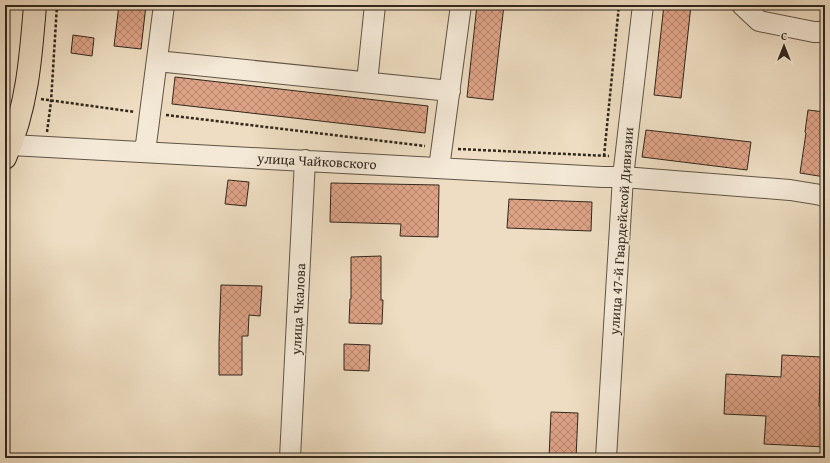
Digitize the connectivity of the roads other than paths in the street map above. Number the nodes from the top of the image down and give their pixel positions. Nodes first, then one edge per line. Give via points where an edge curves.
1 (36, 5) edge
2 (164, 5) edge
3 (375, 5) edge
4 (461, 5) edge
5 (642, 5) edge
6 (742, 5) edge
7 (825, 32) edge
8 (157, 61) junction
9 (367, 82) junction
10 (450, 91) junction
11 (8, 152) edge
12 (145, 152) junction
13 (305, 160) junction
14 (439, 168) junction
15 (623, 177) junction
16 (825, 197) edge
17 (290, 458) edge
18 (606, 458) edge

1 - 11 main road via 24,97
2 - 8 street
3 - 9 street
4 - 10 street
5 - 15 street, улица 47-й Гвардейской Дивизии
6 - 7 street via 759,21
8 - 9 street
8 - 12 street
9 - 10 street
10 - 14 street
11 - 12 street, улица Чайковского via 46,146
12 - 13 street, улица Чайковского
13 - 14 street, улица Чайковского
13 - 17 street, улица Чкалова
14 - 15 street, улица Чайковского
15 - 16 street, улица Чайковского via 790,190
15 - 18 street, улица 47-й Гвардейской Дивизии

